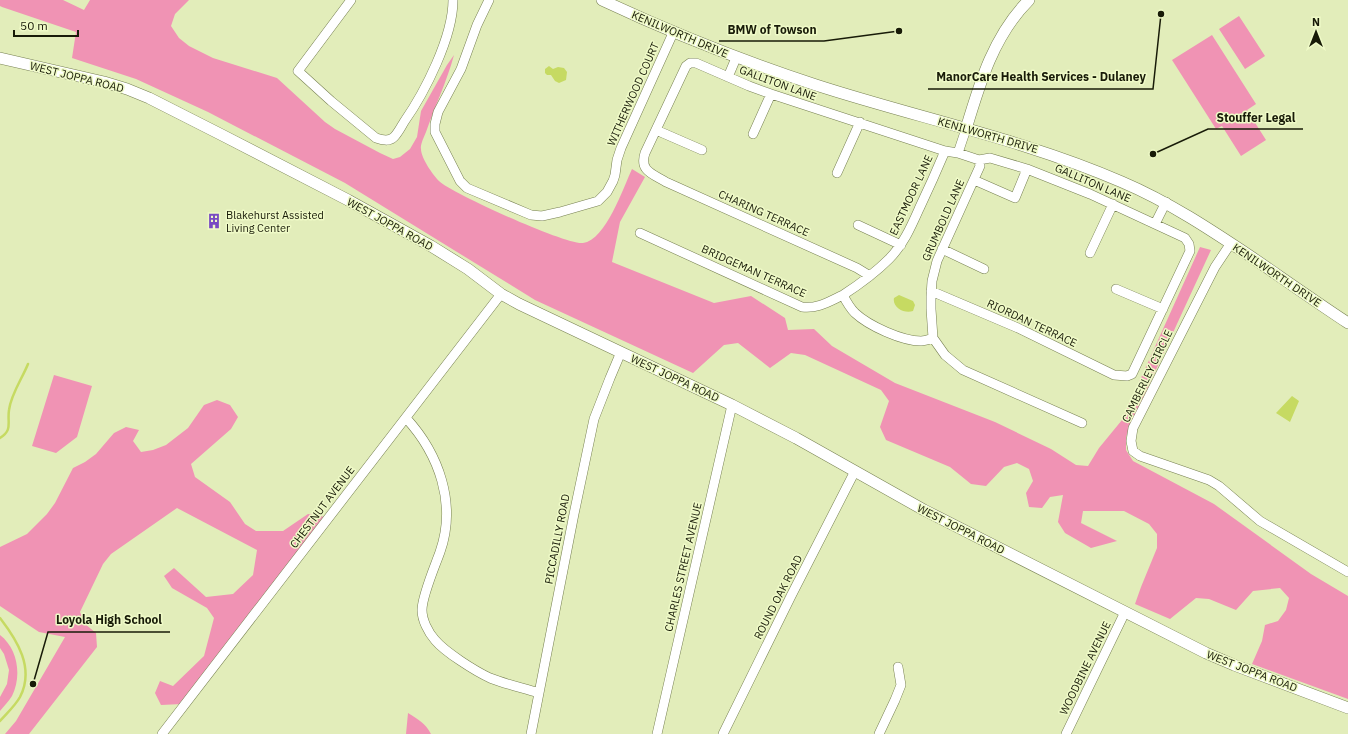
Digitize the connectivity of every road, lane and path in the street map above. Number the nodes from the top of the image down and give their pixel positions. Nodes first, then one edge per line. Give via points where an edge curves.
1 (351, 0) edge
2 (453, 0) edge
3 (489, 0) edge
4 (602, 0) edge
5 (1030, 0) edge
6 (673, 33) junction
7 (0, 58) edge
8 (736, 58) junction
9 (728, 77) junction
10 (771, 94) junction
11 (860, 122) junction
12 (966, 128) junction
13 (656, 130) junction
14 (753, 134) dead end
15 (702, 150) dead end
16 (945, 150) junction
17 (958, 153) junction
18 (979, 160) junction
19 (1027, 169) junction
20 (837, 173) dead end
21 (974, 180) junction
22 (1166, 202) junction
23 (1113, 204) junction
24 (1155, 224) junction
25 (858, 225) dead end
26 (640, 233) dead end
27 (1231, 243) junction
28 (901, 245) junction
29 (942, 249) junction
30 (1090, 253) dead end
31 (984, 269) dead end
32 (870, 276) junction
33 (1116, 290) dead end
34 (931, 291) junction
35 (501, 294) junction
36 (843, 295) junction
37 (1163, 310) junction
38 (1348, 323) edge
39 (934, 338) junction
40 (621, 352) junction
41 (732, 406) junction
42 (406, 418) junction
43 (1082, 423) dead end
44 (855, 471) junction
45 (1348, 572) edge
46 (1125, 612) junction
47 (898, 667) dead end
48 (539, 693) junction
49 (1348, 708) edge
50 (162, 734) edge
51 (531, 734) edge
52 (658, 734) edge
53 (723, 734) edge
54 (879, 734) edge
55 (1066, 734) edge

1 - 2 street via 298,71 376,138 383,140 393,138 426,86 449,31
3 - 6 street, WITHERWOOD COURT via 461,69 438,112 435,132 460,181 467,188 531,215 542,216 598,201 607,192 615,175 621,148
4 - 6 street, KENILWORTH DRIVE
5 - 12 street via 1008,25 993,51
6 - 8 street, KENILWORTH DRIVE
7 - 35 street, WEST JOPPA ROAD via 104,82 149,98 348,200 431,246
8 - 9 street, GALLITON LANE
8 - 12 street, KENILWORTH DRIVE via 816,85
9 - 10 street, GALLITON LANE
9 - 13 street, GALLITON LANE via 696,63 690,63 686,66
10 - 11 street, GALLITON LANE
10 - 14 street
11 - 16 street, GALLITON LANE
11 - 20 street
12 - 17 street
12 - 22 street, KENILWORTH DRIVE via 1058,156
13 - 15 street
13 - 32 street, CHARING TERRACE via 643,158 643,164 648,172
16 - 17 street, GALLITON LANE
16 - 28 street, EASTMOOR LANE
17 - 18 street, GALLITON LANE
18 - 19 street, GALLITON LANE via 990,158
18 - 21 street, GRUMBOLD LANE via 980,166
19 - 21 street via 1015,198
19 - 23 street, GALLITON LANE
21 - 29 street, GRUMBOLD LANE
22 - 24 street
22 - 27 street, KENILWORTH DRIVE
23 - 24 street, GALLITON LANE
23 - 30 street
24 - 37 street, GALLITON LANE via 1185,238 1190,251
25 - 28 street
26 - 36 street, BRIDGEMAN TERRACE via 802,307 819,306
27 - 38 street, KENILWORTH DRIVE
27 - 45 street, CAMBERLEY CIRCLE via 1215,267 1133,428 1133,451 1140,456 1209,480 1260,521
28 - 32 street, EASTMOOR LANE via 890,259
29 - 31 street
29 - 34 street, GRUMBOLD LANE via 934,270
32 - 36 street, EASTMOOR LANE
33 - 37 street
34 - 37 street, RIORDAN TERRACE via 1018,328 1114,375 1122,376 1132,374
34 - 39 street, GRUMBOLD LANE
35 - 40 street, WEST JOPPA ROAD
35 - 42 street, CHESTNUT AVENUE
36 - 39 street via 856,313 873,325 914,340
39 - 43 street via 945,355 963,370
40 - 41 street, WEST JOPPA ROAD
40 - 48 street, PICCADILLY ROAD via 594,419
41 - 44 street, WEST JOPPA ROAD
41 - 52 street, CHARLES STREET AVENUE
42 - 48 street via 427,446 437,466 444,487 447,509 442,548 423,601 424,621 435,640 473,668 490,678
42 - 50 street, CHESTNUT AVENUE
44 - 46 street, WEST JOPPA ROAD via 945,522
44 - 53 street, ROUND OAK ROAD
46 - 49 street, WEST JOPPA ROAD via 1234,665
46 - 55 street, WOODBINE AVENUE
47 - 54 street via 901,684
48 - 51 street, PICCADILLY ROAD

